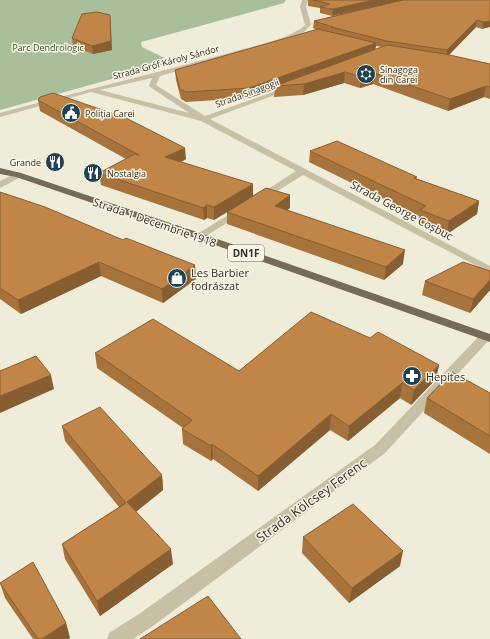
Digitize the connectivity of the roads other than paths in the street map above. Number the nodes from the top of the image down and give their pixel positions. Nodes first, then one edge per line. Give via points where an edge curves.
1 (305, 0) edge
2 (315, 24) edge
3 (308, 25) junction
4 (302, 31) junction
5 (309, 33) edge
6 (157, 74) junction
7 (299, 84) edge
8 (91, 90) junction
9 (0, 115) edge
10 (204, 119) junction
11 (0, 171) edge
12 (303, 171) junction
13 (18, 175) junction
14 (0, 185) edge
15 (199, 236) junction
16 (490, 270) edge
17 (488, 338) edge
18 (116, 639) edge

1 - 3 street via 303,8
2 - 3 street
3 - 4 street, Strada Gróf Károly Sándor
4 - 5 street
4 - 6 street, Strada Gróf Károly Sándor via 270,43
6 - 8 street, Strada Gróf Károly Sándor
6 - 10 street, Strada George Coșbuc via 152,86
7 - 10 street, Strada Sinagogii
8 - 9 street, Strada Gróf Károly Sándor
8 - 10 street, Strada George Coșbuc
10 - 12 street, Strada George Coșbuc
11 - 13 main road, Strada 1 Decembrie 1918 / DN1F
12 - 15 street
12 - 16 street, Strada George Coșbuc
13 - 14 street
13 - 15 main road, Strada 1 Decembrie 1918 / DN1F
15 - 17 main road, Strada 1 Decembrie 1918 / DN1F
17 - 18 street, Strada Kölcsey Ferenc via 380,449 152,616

